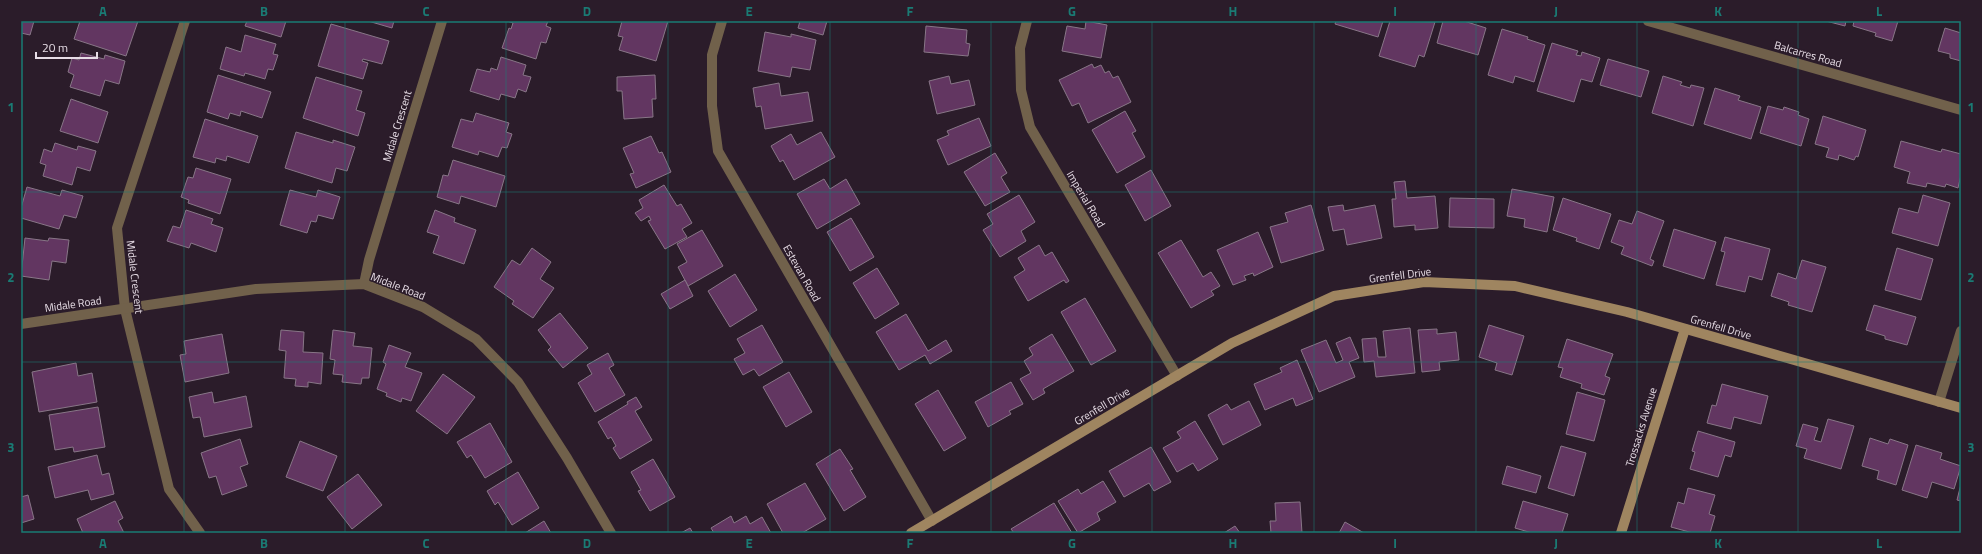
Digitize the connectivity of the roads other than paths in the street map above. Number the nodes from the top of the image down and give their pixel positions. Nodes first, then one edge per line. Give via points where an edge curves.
1 (184, 21) edge
2 (442, 21) edge
3 (722, 21) edge
4 (1027, 21) edge
5 (1648, 21) edge
6 (1961, 110) edge
7 (364, 284) junction
8 (125, 309) junction
9 (21, 324) edge
10 (1685, 329) junction
11 (1961, 331) edge
12 (1177, 376) junction
13 (1939, 402) junction
14 (1961, 408) edge
15 (932, 521) junction
16 (200, 533) edge
17 (611, 533) edge
18 (912, 533) edge
19 (1621, 533) edge

1 - 8 street, Midale Crescent via 117,228
2 - 7 street, Midale Crescent via 369,260
3 - 15 street, Estevan Road via 712,55 712,106 718,151
4 - 12 street, Imperial Road via 1020,48 1021,90 1030,127
5 - 6 street, Balcarres Road
7 - 8 street, Midale Road via 256,289
7 - 17 street, Midale Road via 423,307 476,339 518,382
8 - 9 street, Midale Road
8 - 16 street, Midale Crescent via 169,488
10 - 12 street, Grenfell Drive via 1627,312 1515,286 1424,282 1334,296 1232,343
10 - 13 street, Grenfell Drive
10 - 19 street, Trossacks Avenue
11 - 13 street
12 - 15 street, Grenfell Drive
13 - 14 street, Grenfell Drive
15 - 18 street, Grenfell Drive

